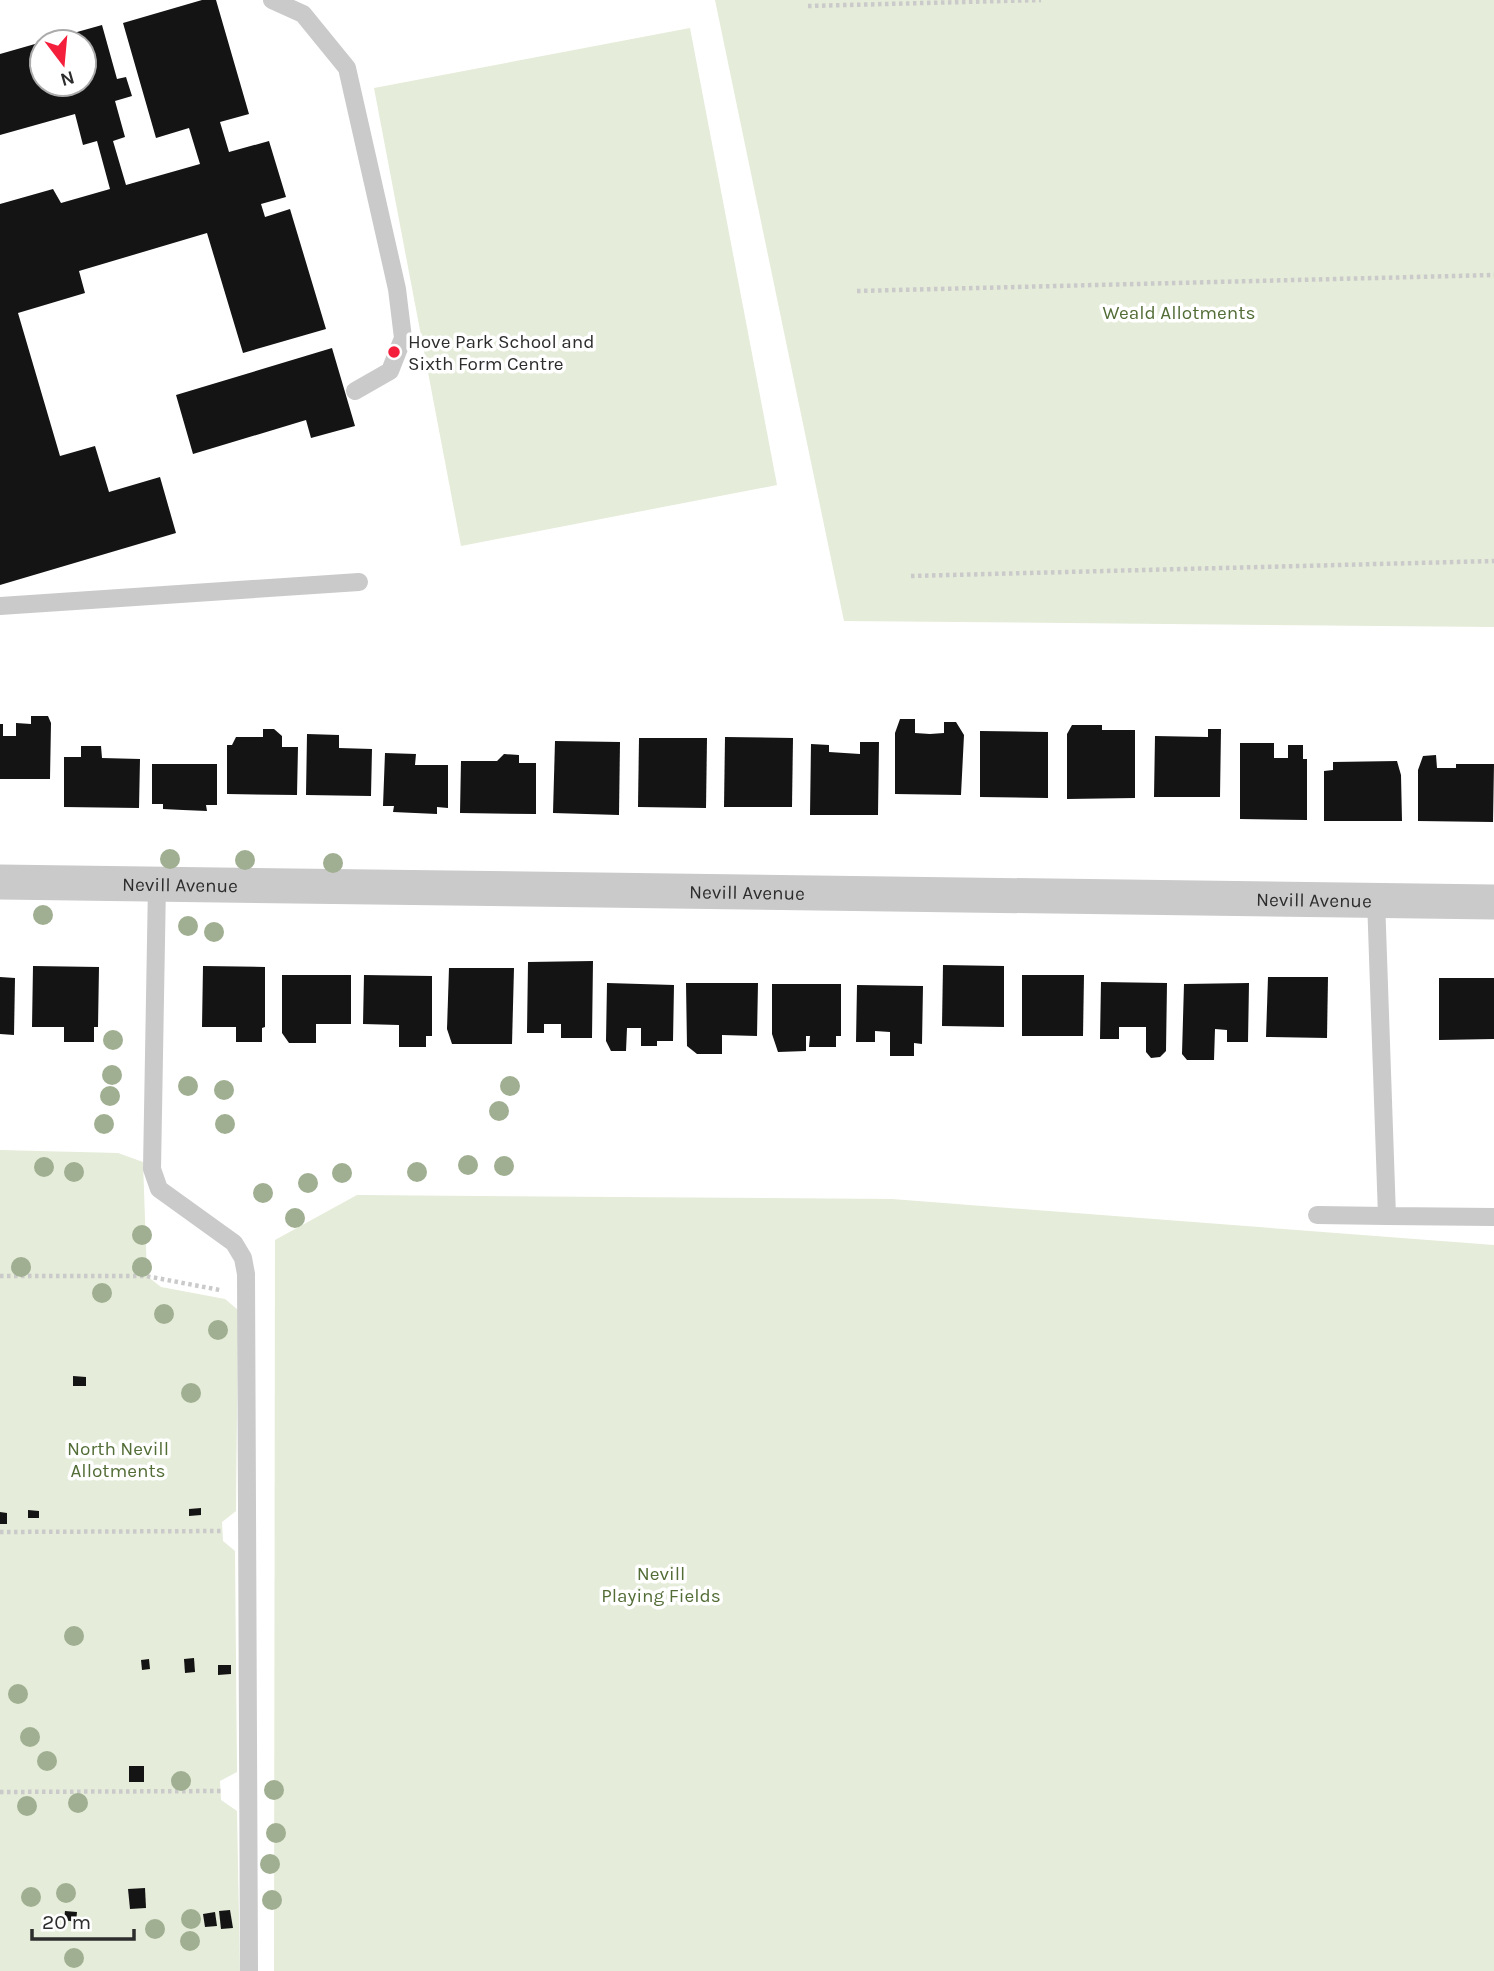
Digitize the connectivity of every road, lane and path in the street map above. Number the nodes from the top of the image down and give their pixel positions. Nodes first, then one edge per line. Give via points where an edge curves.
1 (272, 0) edge
2 (1041, 0) edge
3 (808, 6) dead end
4 (1494, 275) edge
5 (858, 291) dead end
6 (355, 391) dead end
7 (1494, 561) edge
8 (911, 576) dead end
9 (359, 582) dead end
10 (0, 606) edge
11 (0, 882) edge
12 (157, 884) junction
13 (1376, 899) junction
14 (1494, 902) edge
15 (1317, 1215) dead end
16 (1387, 1216) junction
17 (1494, 1217) edge
18 (0, 1276) edge
19 (245, 1305) junction
20 (248, 1531) junction
21 (0, 1532) edge
22 (248, 1790) junction
23 (0, 1792) edge
24 (249, 1971) edge

1 - 6 lane via 303,14 346,68 397,289 403,338 390,371
2 - 3 path
4 - 5 path
7 - 8 path
9 - 10 lane
11 - 12 street, Nevill Avenue
12 - 13 street, Nevill Avenue
12 - 19 lane via 152,1169 159,1189 234,1243 243,1258
13 - 14 street, Nevill Avenue
13 - 16 lane
15 - 16 lane
16 - 17 lane
18 - 19 path via 146,1276 220,1290
19 - 20 lane
20 - 21 path
20 - 22 lane
22 - 23 path
22 - 24 lane

